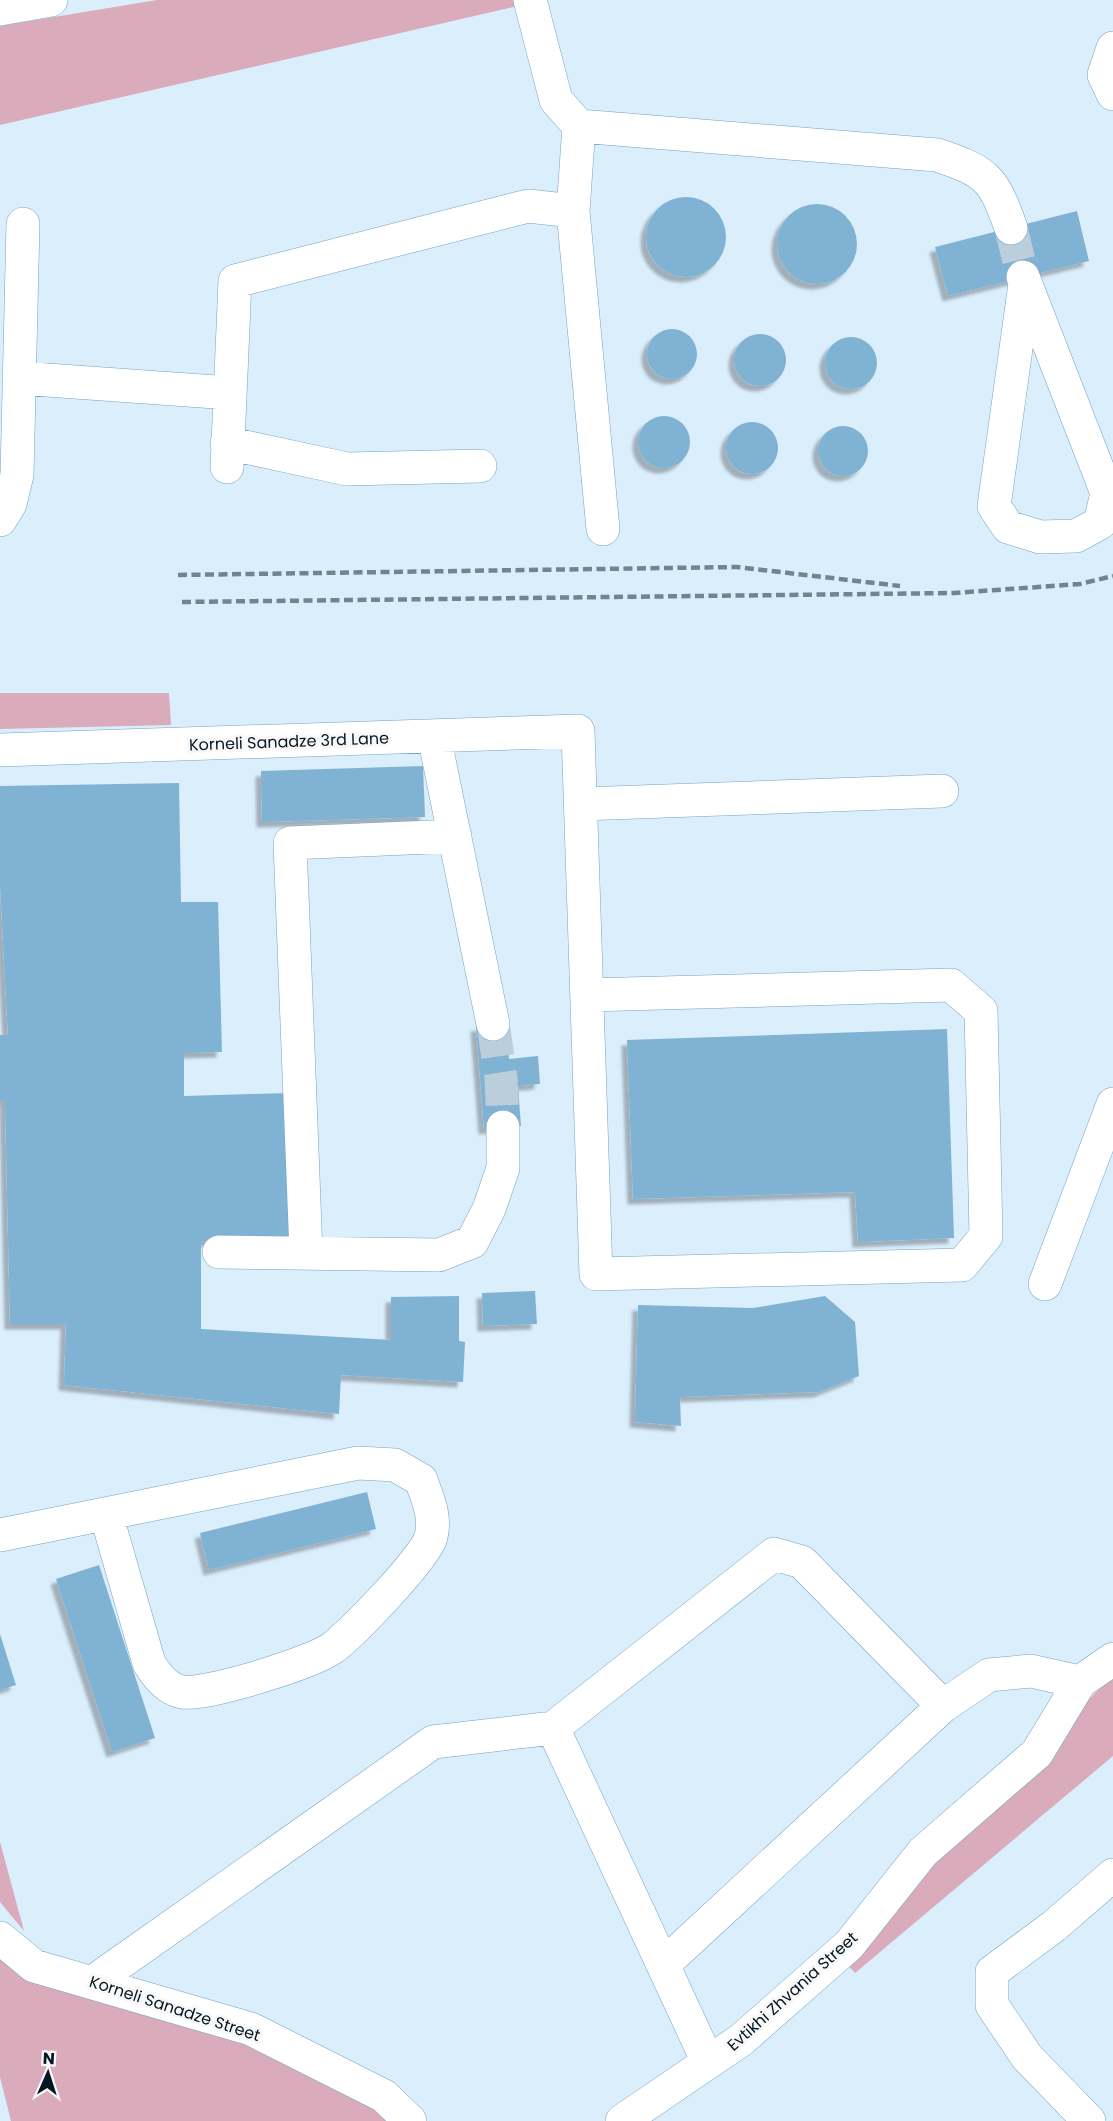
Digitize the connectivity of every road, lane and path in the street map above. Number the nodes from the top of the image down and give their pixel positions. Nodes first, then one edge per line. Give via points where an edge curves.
1 (51, 0) edge
2 (530, 0) edge
3 (0, 9) edge
4 (1113, 48) edge
5 (1113, 94) edge
6 (579, 126) junction
7 (573, 211) junction
8 (23, 224) dead end
9 (1011, 228) tunnel mouth
10 (1024, 281) joint
11 (19, 378) junction
12 (230, 393) junction
13 (480, 466) dead end
14 (0, 520) edge
15 (603, 529) dead end
16 (434, 736) junction
17 (0, 750) edge
18 (942, 791) dead end
19 (581, 804) junction
20 (455, 836) junction
21 (587, 995) junction
22 (493, 1024) tunnel mouth
23 (1113, 1104) edge
24 (503, 1127) tunnel mouth
25 (219, 1252) dead end
26 (306, 1252) junction
27 (1045, 1284) dead end
28 (106, 1514) junction
29 (0, 1535) edge
30 (1113, 1659) edge
31 (1080, 1682) junction
32 (943, 1706) junction
33 (553, 1728) junction
34 (1113, 1875) edge
35 (0, 1938) edge
36 (663, 1965) junction
37 (93, 1982) junction
38 (708, 2062) junction
39 (410, 2121) edge
40 (622, 2121) edge
41 (1089, 2121) edge

1 - 3 street
2 - 6 street via 556,100
4 - 5 street via 1104,75
6 - 7 street
6 - 9 street via 937,155 985,176 998,191
7 - 12 street via 528,206 235,281
7 - 15 street
8 - 11 street
10 - 10 street via 1107,493 1100,524 1076,536 1040,537 1008,527 994,507
11 - 12 street
11 - 14 street via 17,476 10,504
12 - 13 street via 227,455 347,469
16 - 17 street, Korneli Sanadze 3rd Lane
16 - 19 street, Korneli Sanadze 3rd Lane via 578,731
16 - 20 street
18 - 19 street
19 - 21 street
20 - 22 street
20 - 26 street via 290,843
21 - 21 street via 951,985 981,1011 986,1236 962,1265 596,1274
23 - 27 street
24 - 26 street via 503,1168 472,1242 439,1255
25 - 26 street
28 - 28 street via 358,1463 395,1465 421,1480 434,1516 430,1539 405,1576 330,1649 288,1667 208,1691 181,1692 157,1677 149,1663
28 - 29 street
30 - 31 street, Evtikhi Zhvania Street
31 - 32 street via 1031,1671 989,1675
31 - 38 street, Evtikhi Zhvania Street via 1037,1753 923,1852 849,1945 741,2040
32 - 33 street via 802,1562 774,1554
32 - 36 street
33 - 36 street
33 - 37 street via 433,1742
34 - 41 street via 992,1972 992,2005 1027,2057
35 - 37 street, Korneli Sanadze Street via 34,1966
36 - 38 street
37 - 39 street, Korneli Sanadze Street via 251,2029 384,2096
38 - 40 street, Evtikhi Zhvania Street

